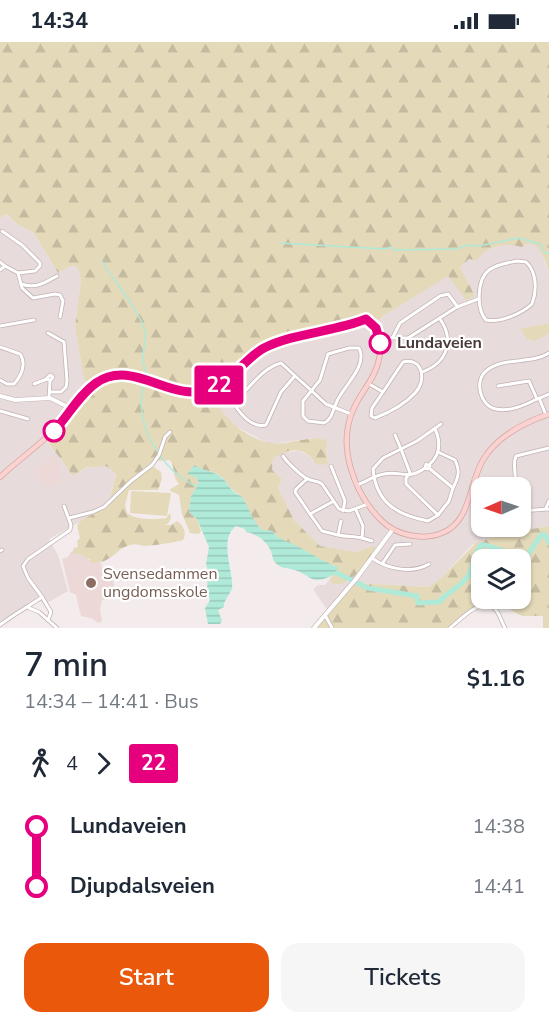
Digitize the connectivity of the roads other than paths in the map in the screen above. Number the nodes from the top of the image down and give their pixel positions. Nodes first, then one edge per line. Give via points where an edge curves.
1 (2, 231) dead end
2 (0, 262) edge
3 (5, 266) junction
4 (0, 270) edge
5 (18, 273) junction
6 (57, 276) dead end
7 (21, 284) junction
8 (478, 298) junction
9 (457, 307) junction
10 (60, 317) dead end
11 (440, 319) junction
12 (34, 320) dead end
13 (0, 326) edge
14 (48, 333) dead end
15 (393, 337) junction
16 (379, 338) junction
17 (0, 347) edge
18 (549, 353) edge
19 (422, 372) junction
20 (294, 377) junction
21 (0, 380) edge
22 (368, 383) junction
23 (34, 384) dead end
24 (498, 386) dead end
25 (312, 390) junction
26 (383, 392) junction
27 (549, 394) edge
28 (49, 395) junction
29 (0, 396) edge
30 (538, 399) junction
31 (334, 408) junction
32 (0, 411) edge
33 (71, 411) junction
34 (351, 414) junction
35 (548, 415) edge
36 (28, 419) dead end
37 (441, 424) dead end
38 (435, 429) junction
39 (170, 432) dead end
40 (396, 435) dead end
41 (549, 448) edge
42 (401, 449) junction
43 (438, 452) junction
44 (283, 456) dead end
45 (331, 466) dead end
46 (428, 467) junction
47 (409, 476) junction
48 (0, 477) edge
49 (475, 477) edge
50 (515, 477) edge
51 (374, 478) junction
52 (307, 479) junction
53 (357, 485) junction
54 (453, 488) junction
55 (471, 488) edge
56 (549, 501) edge
57 (332, 502) junction
58 (368, 504) junction
59 (64, 506) dead end
60 (548, 509) edge
61 (343, 510) junction
62 (356, 510) junction
63 (531, 510) edge
64 (310, 514) junction
65 (438, 515) junction
66 (69, 518) junction
67 (341, 521) dead end
68 (393, 529) junction
69 (338, 535) junction
70 (362, 538) junction
71 (372, 541) dead end
72 (410, 544) dead end
73 (372, 558) junction
74 (382, 564) junction
75 (429, 564) dead end
76 (42, 597) junction
77 (29, 608) junction
78 (325, 615) junction
79 (48, 620) junction
80 (0, 625) edge
81 (57, 628) edge
82 (314, 628) edge
83 (332, 628) edge
84 (450, 628) edge
85 (505, 628) edge

1 - 5 street via 40,263 35,271
2 - 3 street
3 - 4 street
3 - 5 street
5 - 7 street
6 - 7 street via 35,287
7 - 10 street via 33,298 60,295
8 - 8 street via 482,316 490,321 529,307 535,293 529,264 518,261 491,269 484,276
8 - 9 street
9 - 11 street
9 - 15 street via 444,294 400,324
11 - 15 street via 408,338
11 - 19 street via 447,332 448,348 439,362
12 - 13 street
14 - 28 street via 64,342 67,381 61,392
15 - 16 street
16 - 22 main road via 380,359
16 - 33 main road via 376,328 366,319 291,339 261,350 224,382 206,391 183,392 119,375 102,379
17 - 21 street via 22,356 22,372 15,382 11,385
18 - 30 street via 498,365 487,370 480,381 483,399 495,409 515,408
19 - 26 street via 413,362 403,362
19 - 26 street via 413,395 392,410 372,417 370,411
20 - 20 street via 281,392 266,425 253,423 236,407 236,399 273,366 283,364
20 - 25 street
22 - 26 street
22 - 34 main road
23 - 28 street via 49,380
24 - 30 street via 529,381
25 - 31 street
25 - 31 street via 303,401 306,420 326,423
25 - 31 street via 320,380 328,354 359,348 361,359
27 - 30 street
28 - 29 street via 15,400
28 - 33 street
30 - 35 street
31 - 34 street
32 - 36 street
33 - 48 main road via 50,435
34 - 53 main road via 347,449
35 - 49 main road via 516,428 497,442
37 - 38 street
38 - 42 street
38 - 43 street
39 - 66 street via 152,465 104,507
40 - 42 street
41 - 50 street via 516,456
42 - 47 street
42 - 51 street via 379,461
43 - 46 street
43 - 54 street via 457,464 459,474
44 - 52 street
45 - 61 street via 345,501
46 - 47 street
46 - 54 street
47 - 51 street via 385,473
47 - 65 street via 405,479 408,487
51 - 53 street
51 - 65 street via 382,496 399,513 428,521
52 - 57 street via 319,481
52 - 64 street via 295,492
53 - 58 main road
54 - 65 street
55 - 68 main road via 461,517 449,530 424,536
56 - 60 street
57 - 61 street
57 - 64 street
58 - 62 street
58 - 68 main road
59 - 66 street
60 - 63 street
61 - 62 street
62 - 70 street via 363,526
64 - 69 street via 322,531
66 - 76 street via 70,530 23,566
67 - 69 street
68 - 73 street
69 - 70 street
70 - 71 street
72 - 74 street via 395,545
73 - 74 street
73 - 78 street
74 - 75 street via 406,569
76 - 77 street
76 - 79 street via 51,612
77 - 79 street
77 - 80 street
78 - 82 street
78 - 83 street
79 - 81 street
84 - 85 street via 468,612 489,607 496,611

